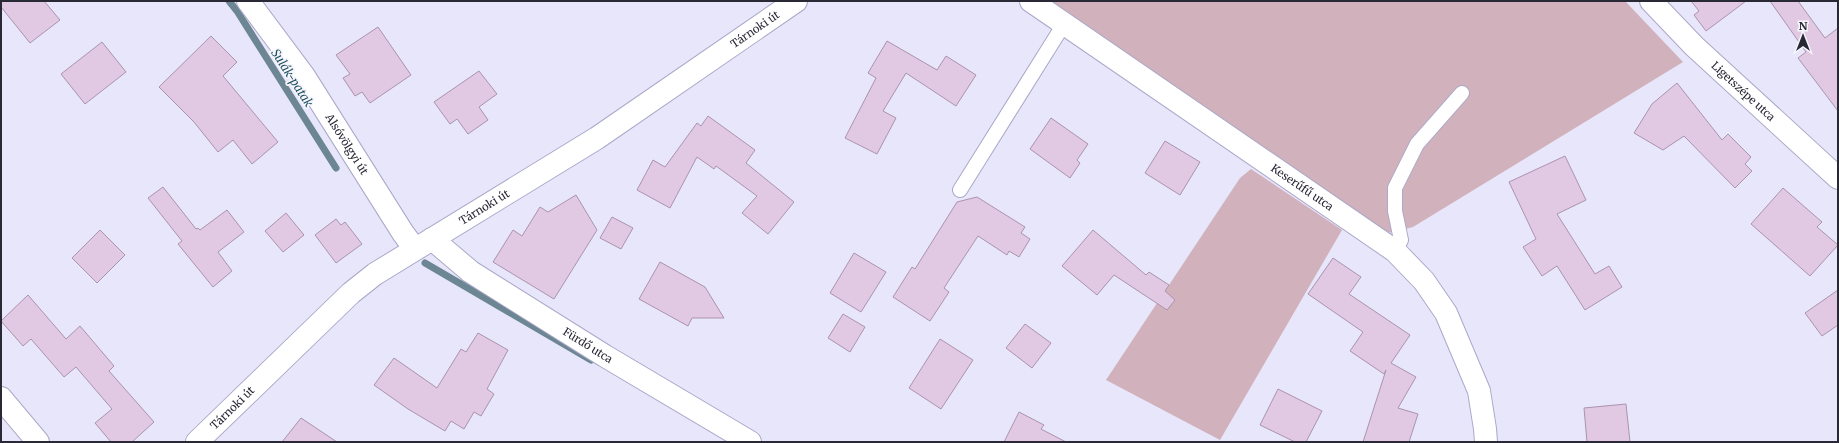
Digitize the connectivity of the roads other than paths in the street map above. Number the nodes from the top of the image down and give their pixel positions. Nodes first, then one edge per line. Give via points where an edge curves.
1 (248, 1) edge
2 (796, 1) edge
3 (1031, 1) edge
4 (1650, 1) edge
5 (1064, 24) junction
6 (1462, 93) dead end
7 (1838, 178) edge
8 (960, 190) dead end
9 (424, 244) junction
10 (1396, 251) junction
11 (1, 398) edge
12 (38, 442) edge
13 (197, 442) edge
14 (750, 442) edge
15 (1486, 442) edge

1 - 9 street, Alsóvölgyi út via 304,76 403,233
2 - 9 street, Tárnoki út via 597,138
3 - 5 street, Keserűfű utca
4 - 7 street, Ligetszépe utca via 1694,46
5 - 8 lane
5 - 10 street, Keserűfű utca
6 - 10 lane via 1417,144 1396,188 1395,211 1401,240
9 - 13 street, Tárnoki út via 351,292
9 - 14 street, Fürdő utca
10 - 15 street, Keserűfű utca via 1424,281 1446,313 1479,391
11 - 12 street

